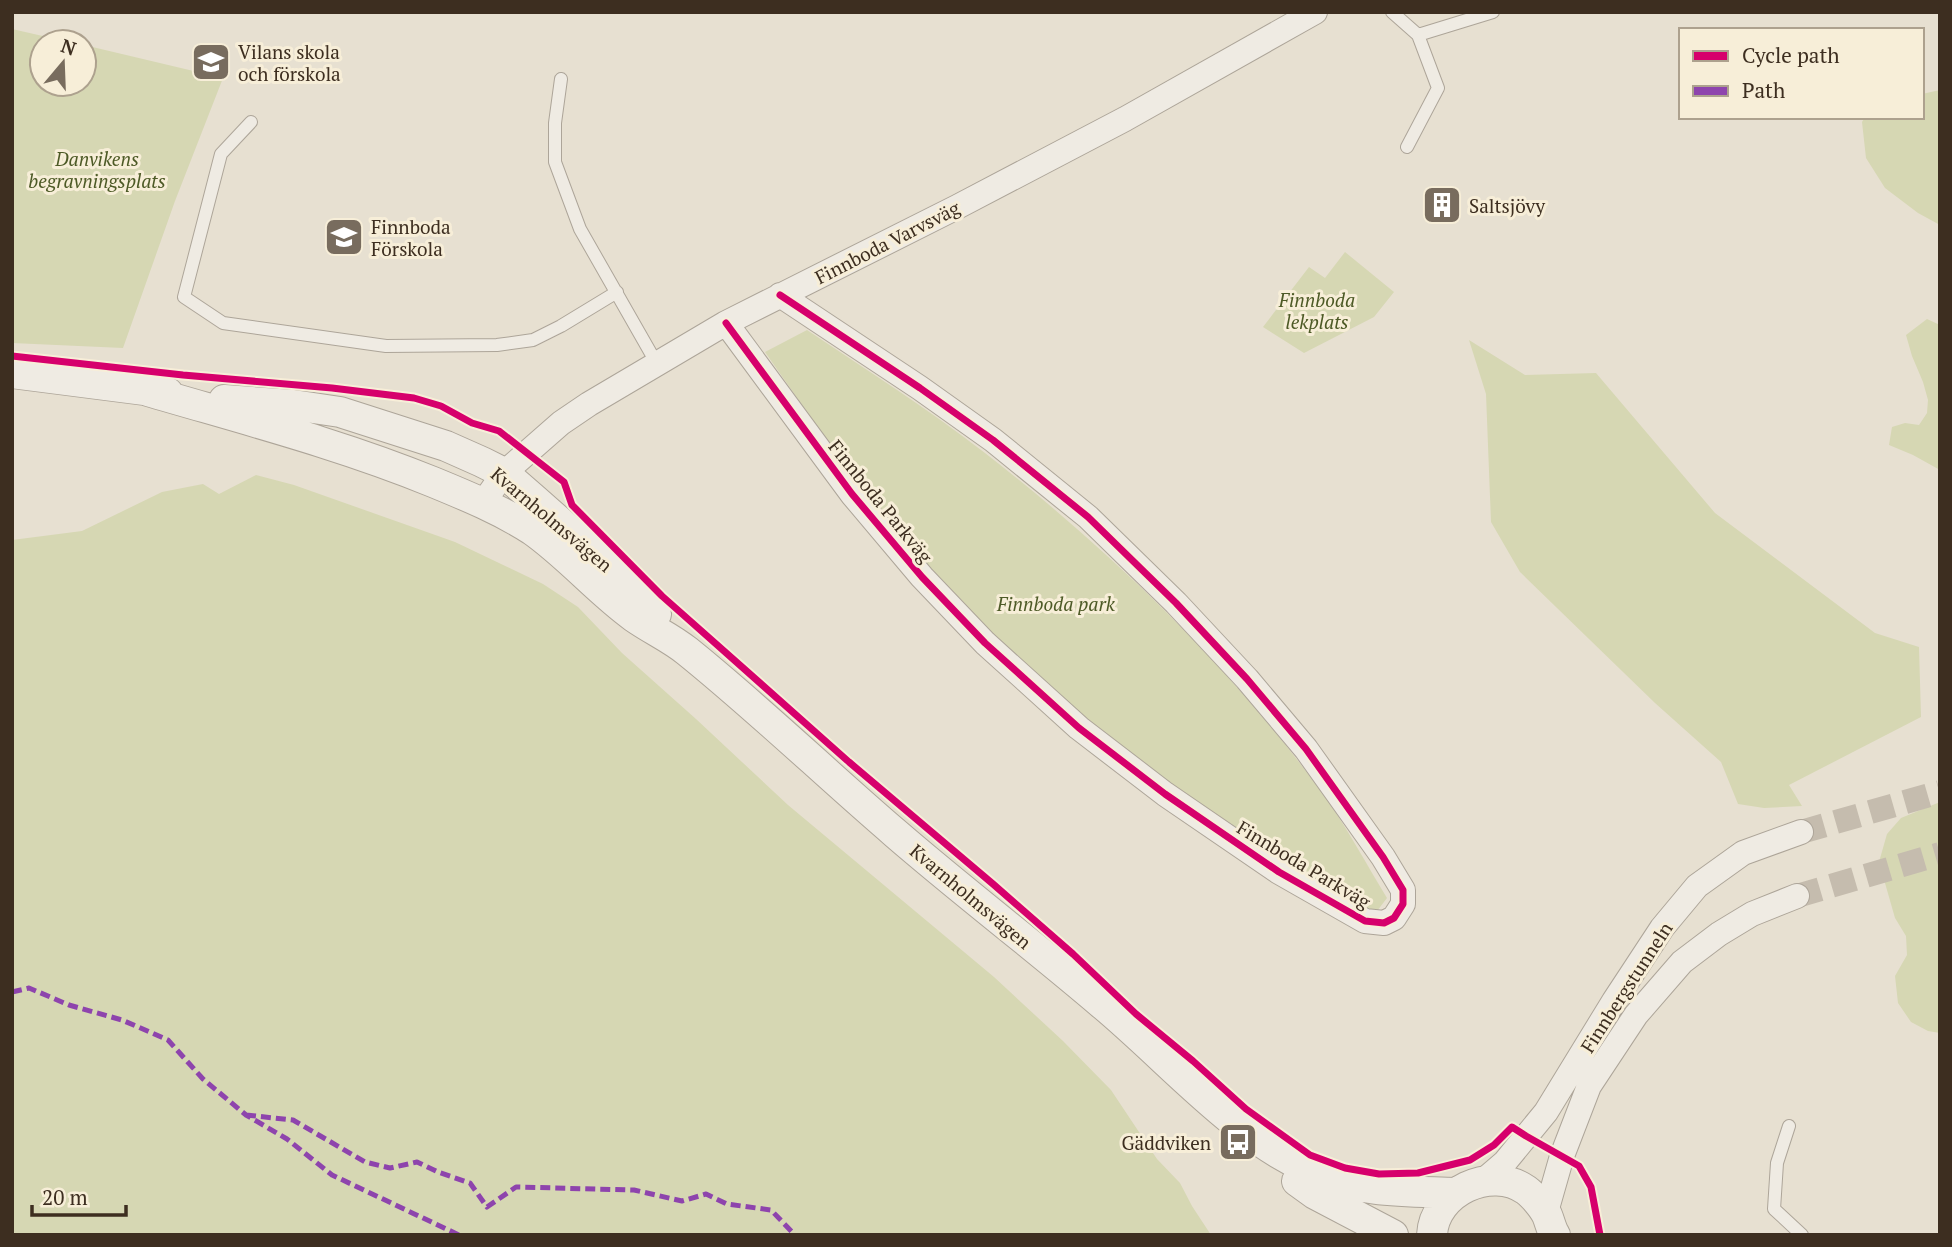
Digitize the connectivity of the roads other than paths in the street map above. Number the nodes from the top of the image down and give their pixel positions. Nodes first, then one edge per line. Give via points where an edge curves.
1 (1315, 12) edge
2 (1392, 12) edge
3 (1493, 12) edge
4 (1418, 35) junction
5 (561, 79) dead end
6 (251, 122) dead end
7 (1407, 147) dead end
8 (617, 292) junction
9 (780, 295) junction
10 (726, 323) junction
11 (657, 363) junction
12 (12, 373) edge
13 (148, 391) junction
14 (504, 473) junction
15 (483, 503) junction
16 (683, 647) junction
17 (1801, 832) tunnel mouth
18 (1797, 896) tunnel mouth
19 (1789, 1126) dead end
20 (1261, 1143) junction
21 (1483, 1180) junction
22 (1456, 1192) junction
23 (1552, 1229) edge
24 (1393, 1235) edge
25 (1432, 1235) edge
26 (1801, 1235) edge

1 - 9 street, Finnboda Varvsväg via 1125,119
2 - 4 lane
3 - 4 lane
4 - 7 lane via 1438,88
5 - 8 lane via 555,162 580,229
6 - 8 lane via 221,154 184,298 223,323 386,346 497,345 533,340
8 - 11 lane
9 - 10 street, Finnboda Varvsväg
9 - 10 street, Finnboda Parkväg via 993,440 1088,517 1176,603 1306,749 1383,857 1403,890 1404,904 1394,918 1384,923 1365,921 1279,872 1165,794 1070,719 985,643 922,577 852,494
10 - 11 street, Finnboda Varvsväg
11 - 14 street, Finnboda Varvsväg via 561,423
12 - 13 street, Kvarnholmsvägen
13 - 14 street, Kvarnholmsvägen via 340,412 446,446
13 - 15 street, Kvarnholmsvägen via 350,451
14 - 15 street, Finnboda Varvsväg
14 - 16 street, Kvarnholmsvägen via 613,570
15 - 16 street, Kvarnholmsvägen via 528,528 634,617
16 - 20 street, Kvarnholmsvägen
17 - 21 street, Finnbergstunneln via 1742,853 1697,886 1662,928 1546,1112 1505,1162
18 - 23 street, Finnbergstunneln via 1752,914 1719,934 1682,962 1636,1015 1589,1086 1562,1156
19 - 26 lane via 1777,1163 1774,1209
20 - 22 street, Kvarnholmsvägen via 1341,1184 1371,1190
20 - 24 street, Kvarnholmsvägen via 1279,1168 1315,1194
21 - 22 street, Kvarnholmsvägen
21 - 23 street via 1506,1181 1527,1190
22 - 25 street, Kvarnholmsvägen via 1436,1217

